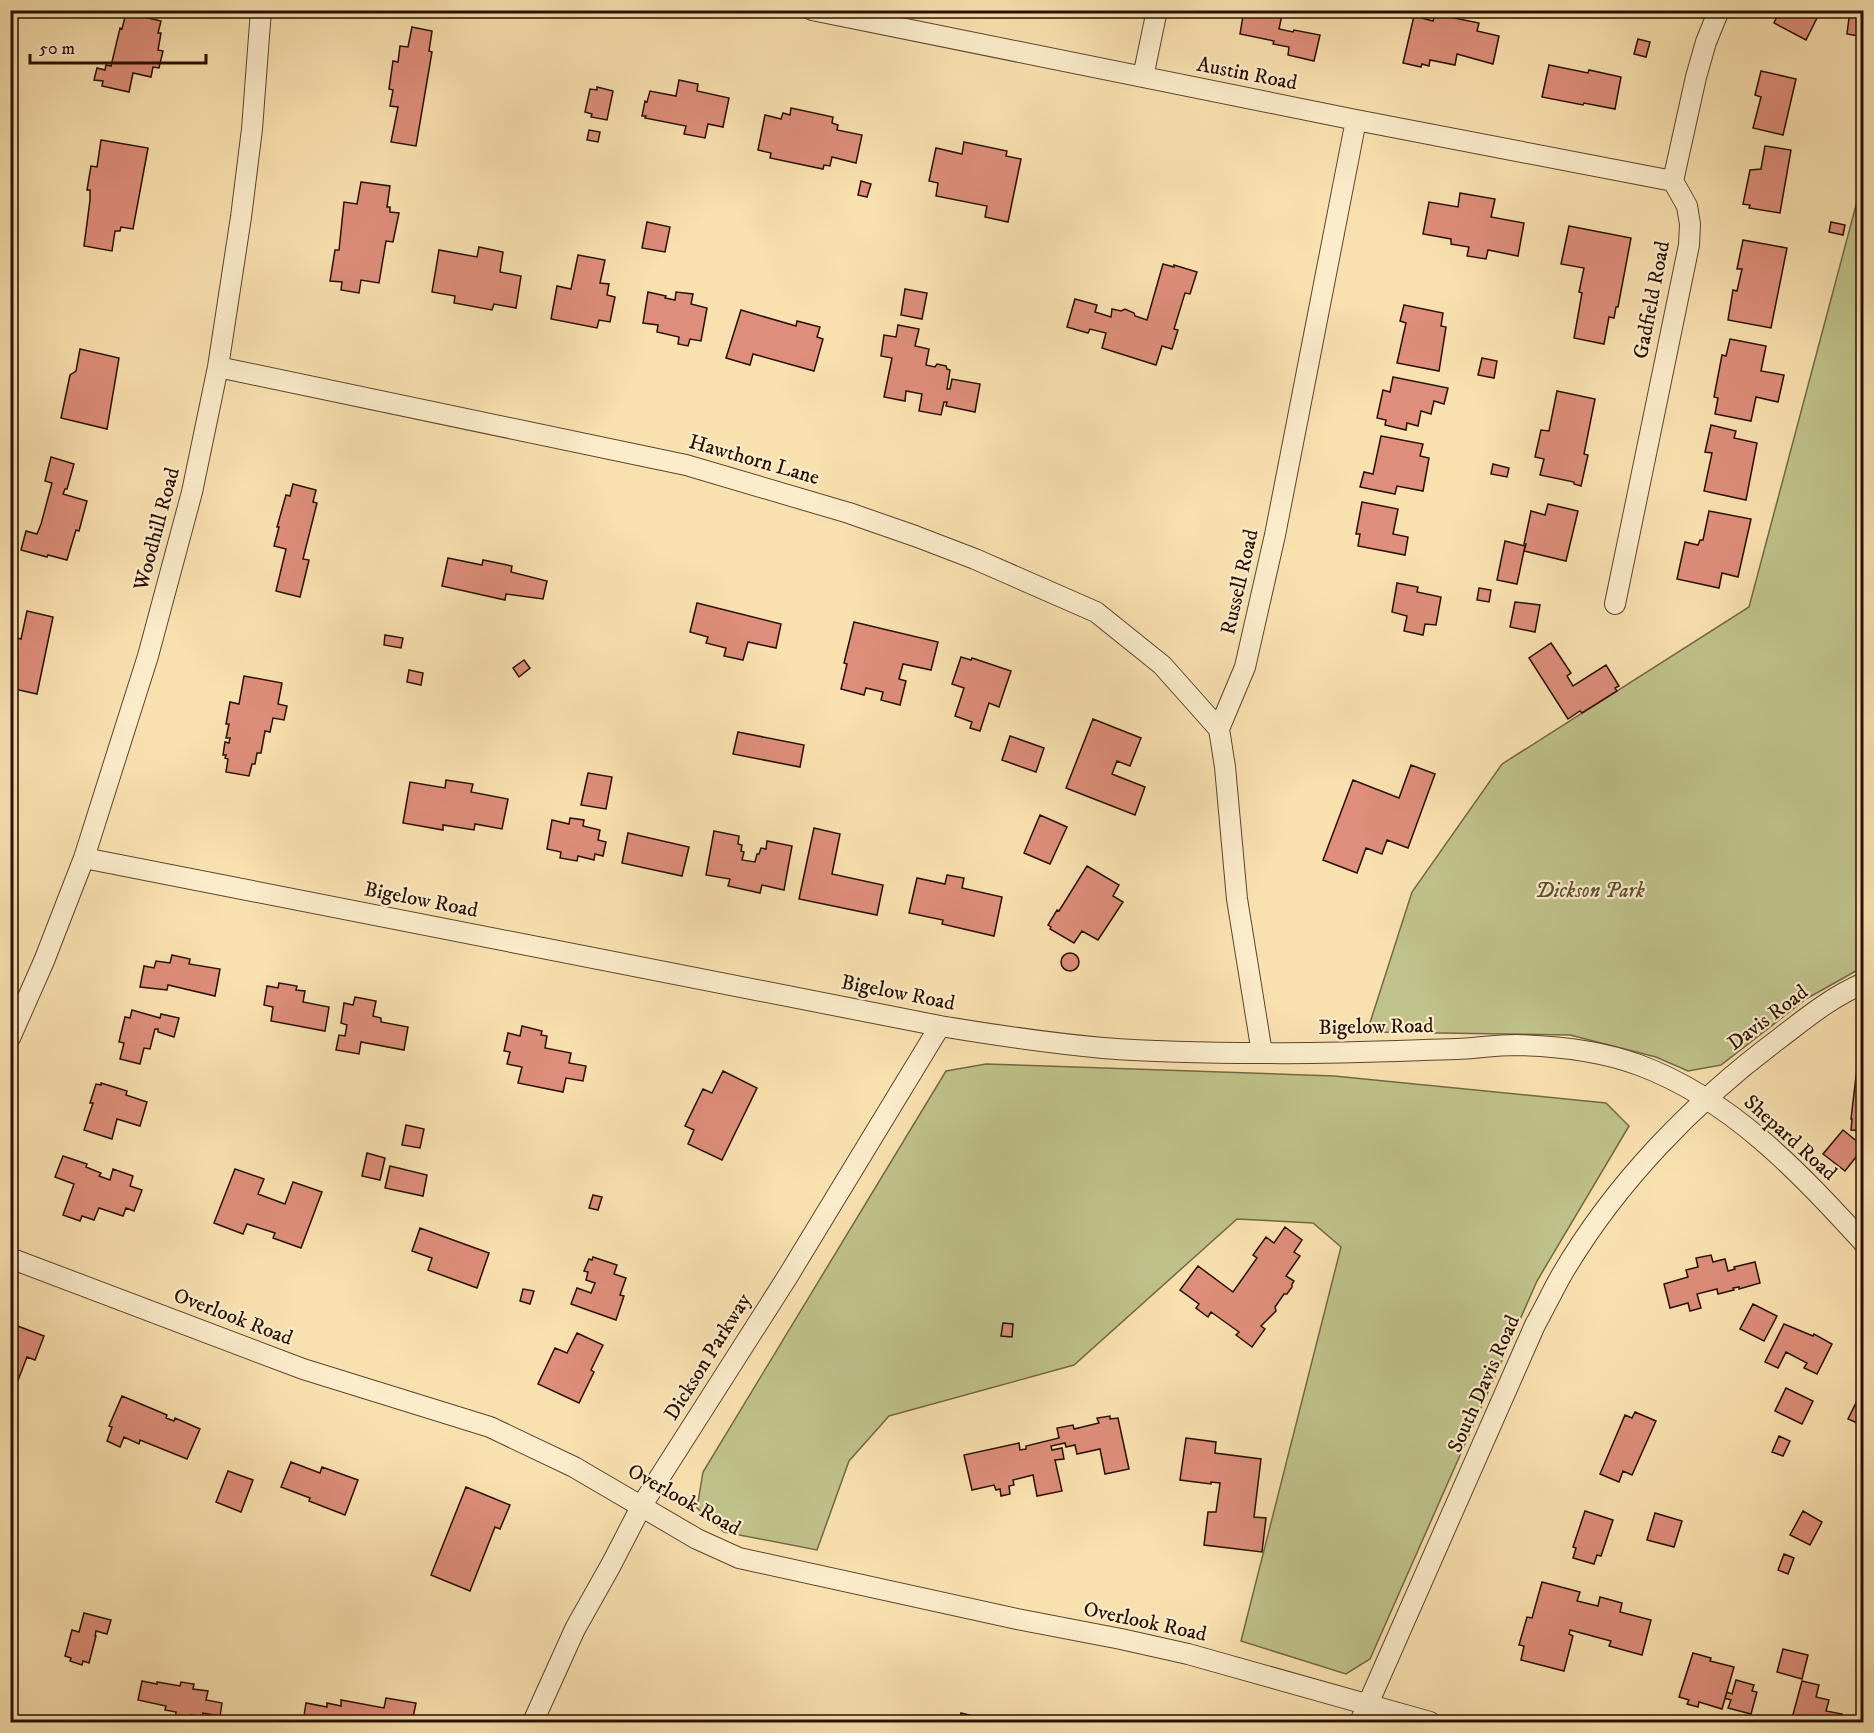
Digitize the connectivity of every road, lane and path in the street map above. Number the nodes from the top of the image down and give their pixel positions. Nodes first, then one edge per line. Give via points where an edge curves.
1 (261, 10) edge
2 (812, 10) edge
3 (1158, 10) edge
4 (1719, 10) edge
5 (1143, 77) junction
6 (1356, 120) junction
7 (1673, 181) junction
8 (218, 367) junction
9 (1615, 604) dead end
10 (1219, 729) junction
11 (84, 858) junction
12 (1863, 983) edge
13 (940, 1026) junction
14 (10, 1038) edge
15 (1262, 1053) junction
16 (1706, 1098) junction
17 (1863, 1242) edge
18 (10, 1258) edge
19 (642, 1505) junction
20 (1364, 1714) edge
21 (533, 1722) edge
22 (1430, 1722) edge

1 - 8 street, Woodhill Road via 252,129
2 - 5 street, Austin Road
3 - 5 street
4 - 7 street via 1696,77
5 - 6 street, Austin Road
6 - 7 street, Austin Road
6 - 10 street, Russell Road via 1275,535 1245,667
7 - 9 street, Gadfield Road via 1687,206 1689,245
8 - 10 street, Hawthorn Lane via 686,465 915,536 1096,612 1162,665
8 - 11 street, Woodhill Road via 192,492 148,656
10 - 15 street via 1237,899
11 - 13 street, Bigelow Road
11 - 14 street, Woodhill Road
12 - 16 street, Davis Road via 1809,1016
13 - 15 street, Bigelow Road via 1105,1048
13 - 19 street, Dickson Parkway
15 - 16 street, Bigelow Road via 1515,1045 1572,1050 1641,1066
16 - 17 street, Shepard Road via 1759,1137
16 - 20 street, South Davis Road via 1629,1179 1561,1276
18 - 19 street, Overlook Road via 303,1369 490,1427
19 - 20 street, Overlook Road via 697,1539 739,1558 1168,1649 1230,1665
19 - 21 street, Dickson Parkway via 575,1629
20 - 22 street, Overlook Road

